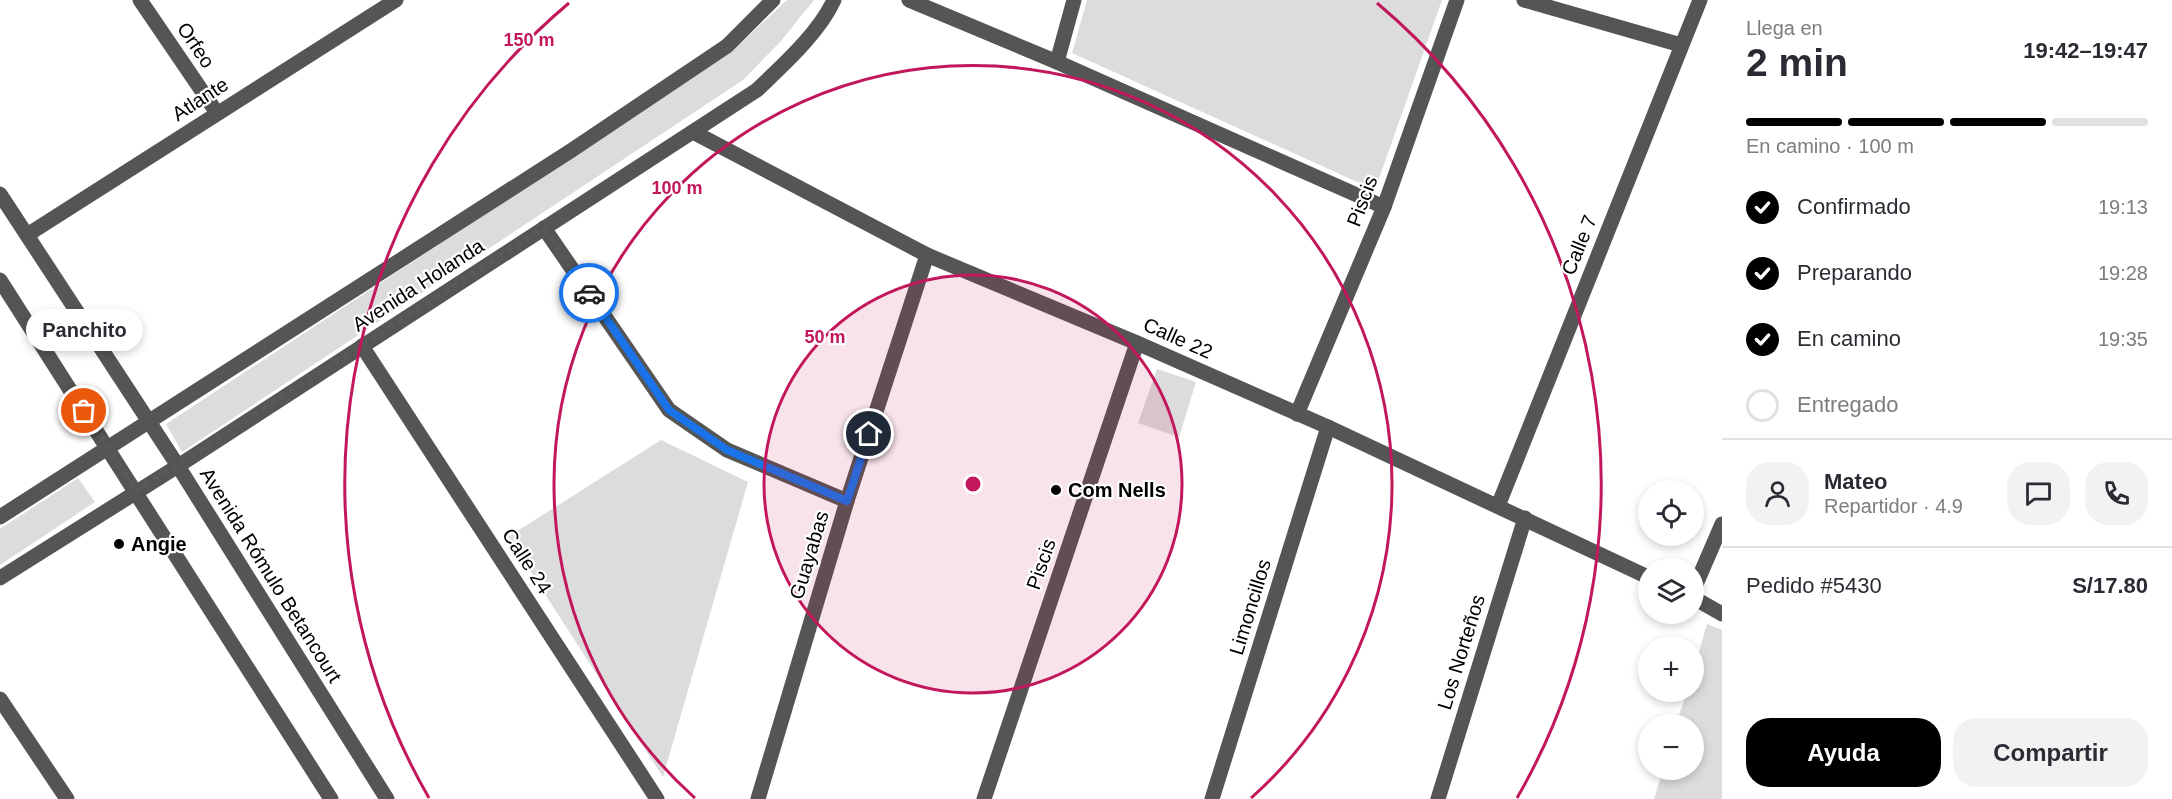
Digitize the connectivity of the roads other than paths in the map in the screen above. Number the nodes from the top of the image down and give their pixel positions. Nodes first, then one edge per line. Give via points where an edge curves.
1 (140, 0) edge
2 (396, 0) edge
3 (773, 0) edge
4 (834, 0) edge
5 (909, 0) edge
6 (1074, 0) edge
7 (1457, 0) edge
8 (1524, 0) edge
9 (1700, 0) edge
10 (1682, 45) junction
11 (1057, 62) junction
12 (217, 113) junction
13 (693, 132) junction
14 (0, 194) edge
15 (1384, 207) junction
16 (544, 228) junction
17 (27, 235) junction
18 (927, 255) junction
19 (0, 280) edge
20 (1137, 343) junction
21 (362, 346) junction
22 (1297, 414) junction
23 (148, 421) junction
24 (1328, 427) junction
25 (108, 449) junction
26 (178, 466) junction
27 (136, 491) junction
28 (847, 501) junction
29 (1498, 506) junction
30 (0, 517) edge
31 (1525, 518) junction
32 (1722, 524) edge
33 (1704, 566) edge
34 (1638, 572) edge
35 (0, 578) edge
36 (1704, 604) edge
37 (1722, 614) edge
38 (0, 699) edge
39 (64, 798) edge
40 (331, 799) edge
41 (387, 799) edge
42 (657, 799) edge
43 (758, 799) edge
44 (984, 799) edge
45 (1212, 799) edge
46 (1438, 799) edge

1 - 12 street, Orfeo
2 - 12 street, Atlante
3 - 23 street, Avenida Holanda via 727,46 572,150
4 - 13 street, Avenida Holanda via 814,30 757,90
5 - 11 street
6 - 11 street
7 - 15 street, Piscis
8 - 10 street
9 - 10 street, Calle 7
10 - 29 street, Calle 7
11 - 15 street
12 - 17 street, Atlante
13 - 16 street, Avenida Holanda
13 - 18 street, Calle 22
14 - 17 street, Avenida Rómulo Betancourt
15 - 22 street, Piscis
16 - 21 street, Avenida Holanda
16 - 28 street via 669,410 727,450
17 - 23 street, Avenida Rómulo Betancourt
18 - 20 street, Calle 22
18 - 28 street, Guayabas
19 - 25 street
20 - 22 street, Calle 22
20 - 44 street, Piscis
21 - 26 street, Avenida Holanda
21 - 42 street, Calle 24
22 - 24 street, Calle 22
23 - 25 street, Avenida Holanda
23 - 26 street, Avenida Rómulo Betancourt
24 - 29 street, Calle 22
24 - 45 street, Limoncillos
25 - 27 street
25 - 30 street, Avenida Holanda
26 - 27 street, Avenida Holanda
26 - 41 street, Avenida Rómulo Betancourt
27 - 35 street, Avenida Holanda
27 - 40 street
28 - 43 street, Guayabas
29 - 31 street, Calle 22
31 - 34 street, Calle 22
31 - 46 street, Los Norteños
32 - 33 street
36 - 37 street
38 - 39 street

